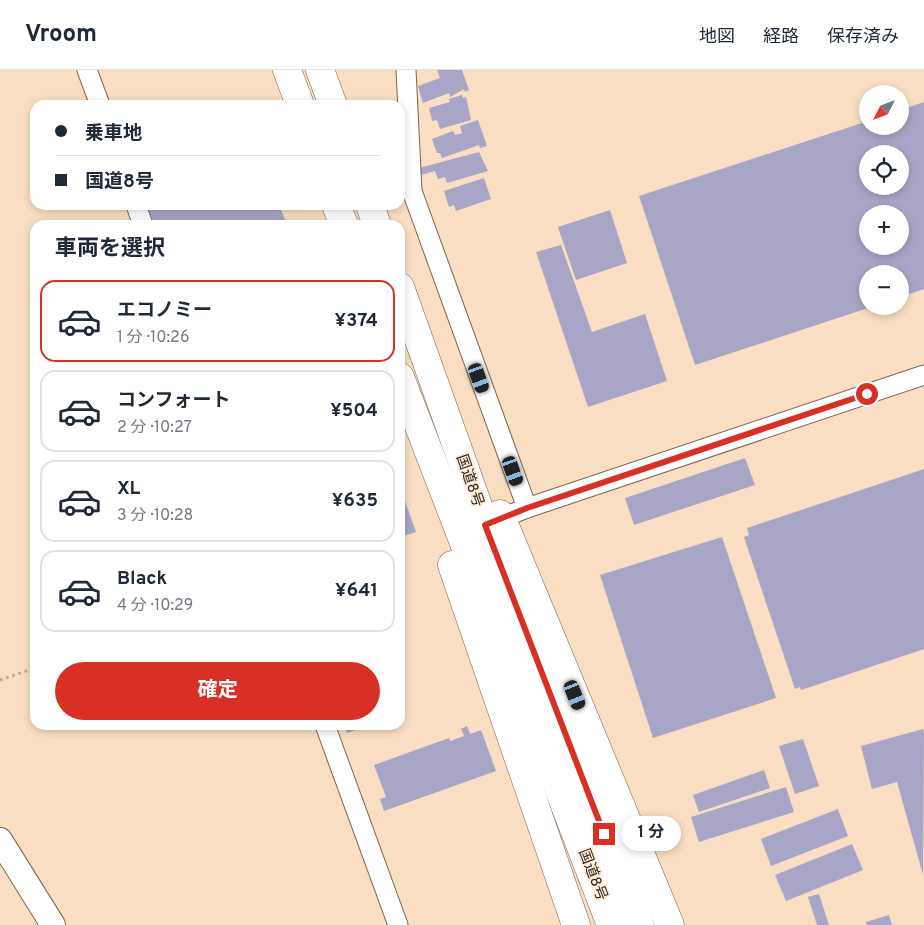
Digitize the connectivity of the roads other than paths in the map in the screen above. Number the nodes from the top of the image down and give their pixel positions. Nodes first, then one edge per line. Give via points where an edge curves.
1 (87, 70) edge
2 (287, 70) edge
3 (320, 70) edge
4 (406, 70) edge
5 (98, 100) edge
6 (298, 100) edge
7 (331, 100) edge
8 (405, 302) edge
9 (924, 375) edge
10 (405, 391) edge
11 (405, 426) edge
12 (527, 508) junction
13 (493, 522) junction
14 (327, 730) edge
15 (0, 840) edge
16 (53, 925) edge
17 (398, 925) edge
18 (576, 925) edge
19 (611, 925) edge
20 (640, 925) edge
21 (670, 925) edge

1 - 5 street
2 - 6 highway
3 - 7 highway
4 - 12 street via 412,191
8 - 13 highway
9 - 12 street
10 - 19 highway, 国道8号
11 - 18 highway
12 - 13 street
13 - 20 highway, 国道8号 via 506,581
13 - 21 highway
14 - 17 street
15 - 16 street

